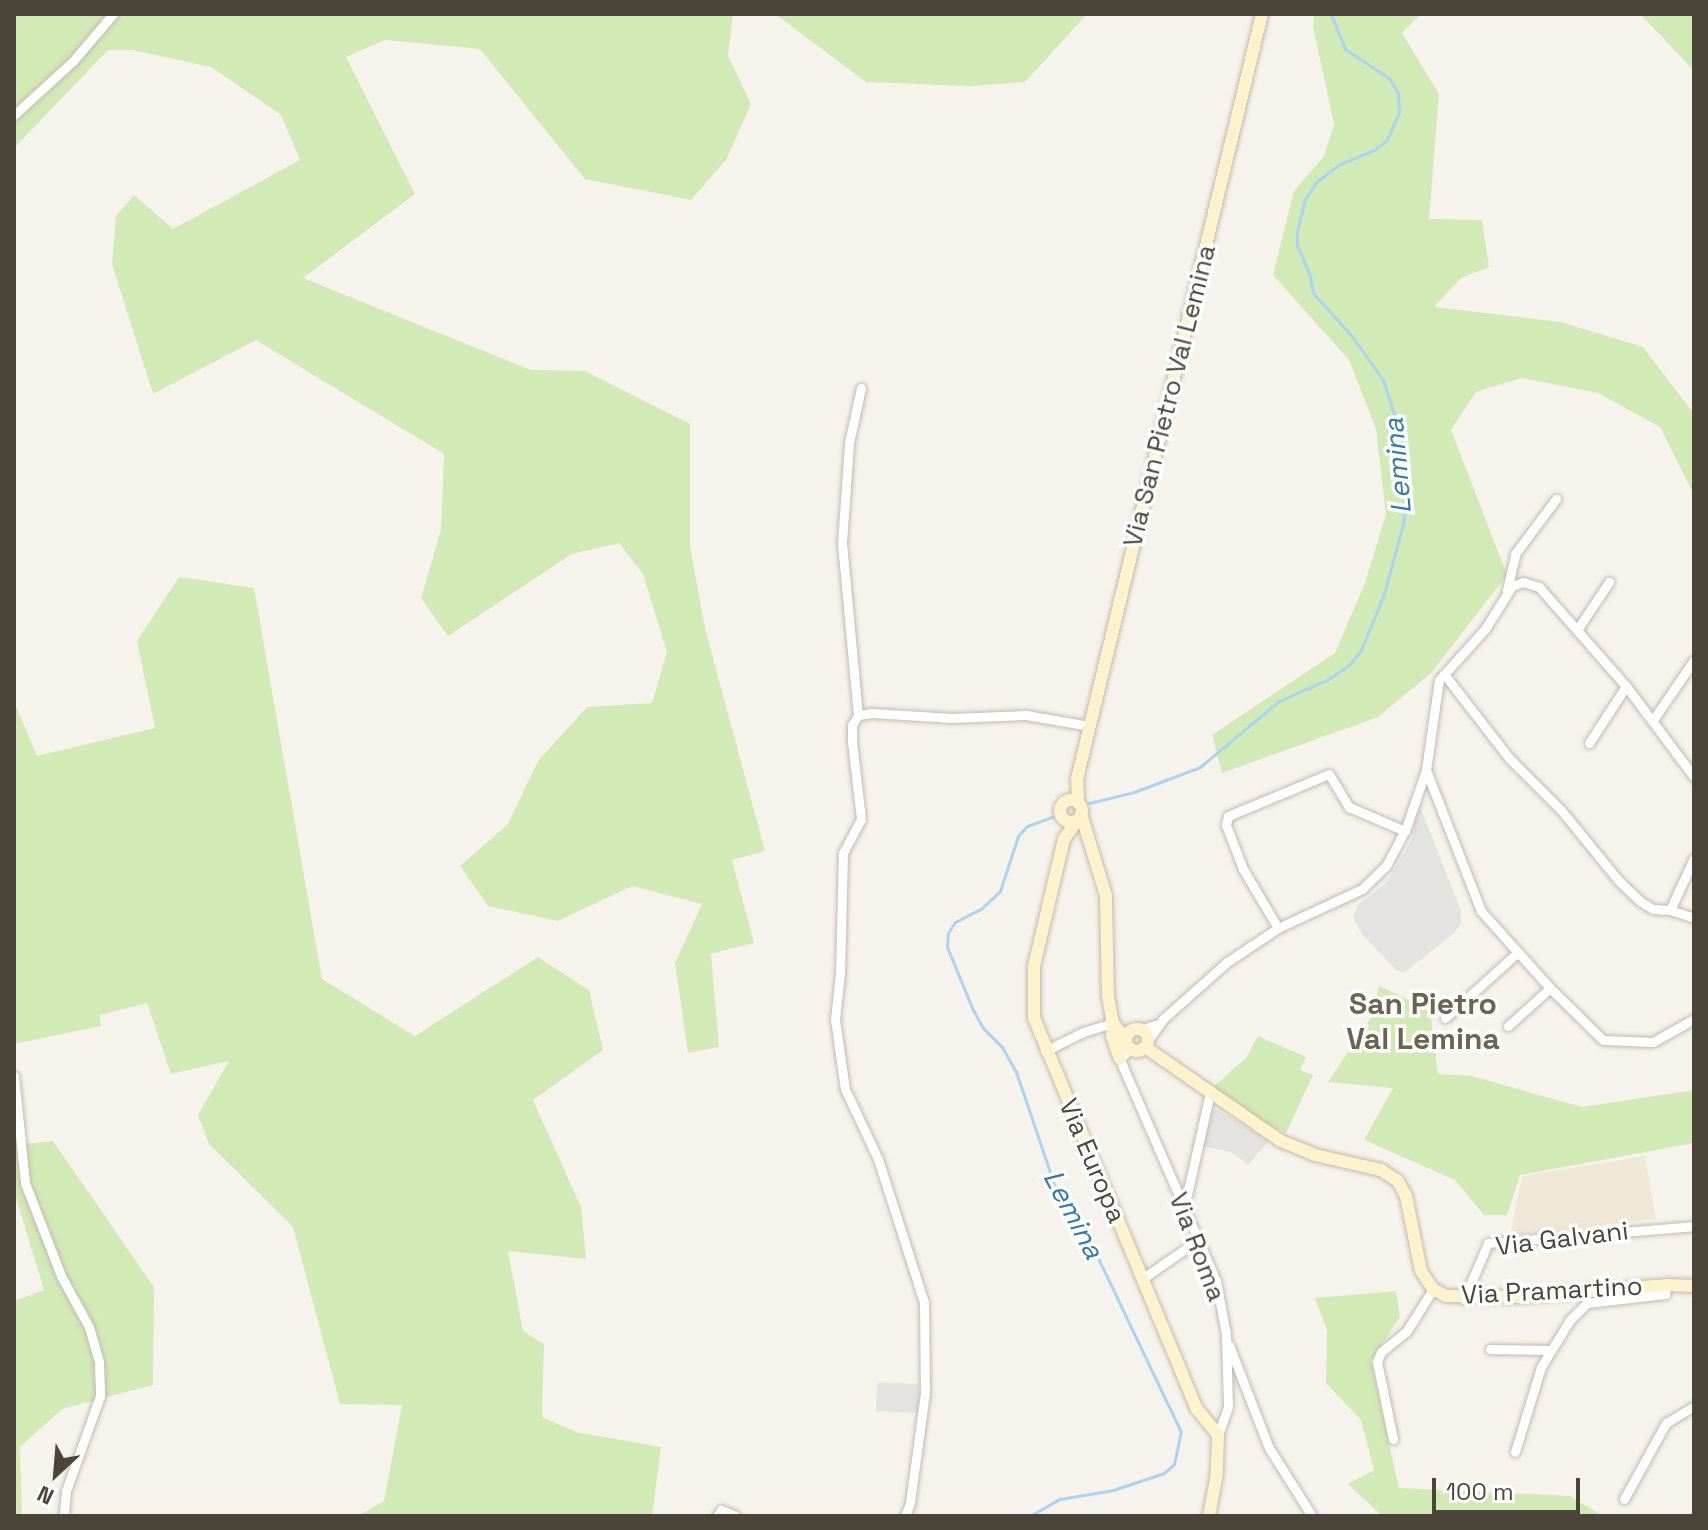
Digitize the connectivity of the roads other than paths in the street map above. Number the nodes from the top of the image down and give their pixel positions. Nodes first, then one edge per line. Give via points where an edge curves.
1 (113, 14) edge
2 (1262, 14) edge
3 (14, 115) edge
4 (861, 388) dead end
5 (1556, 499) dead end
6 (1609, 582) dead end
7 (1507, 590) junction
8 (1577, 630) junction
9 (1694, 660) edge
10 (1444, 674) junction
11 (1626, 686) junction
12 (858, 715) junction
13 (1653, 720) junction
14 (1090, 726) junction
15 (1589, 743) dead end
16 (1426, 770) junction
17 (1694, 777) edge
18 (1077, 779) junction
19 (1075, 815) junction
20 (1405, 831) junction
21 (1694, 858) edge
22 (1670, 910) junction
23 (1694, 918) edge
24 (1278, 928) junction
25 (1518, 952) junction
26 (1550, 988) junction
27 (1113, 1017) junction
28 (1445, 1018) dead end
29 (1694, 1019) edge
30 (1508, 1026) dead end
31 (1142, 1037) junction
32 (1128, 1044) junction
33 (1045, 1051) junction
34 (1122, 1063) junction
35 (14, 1076) edge
36 (1210, 1093) junction
37 (1184, 1208) junction
38 (1694, 1226) edge
39 (1198, 1240) junction
40 (1142, 1279) junction
41 (1666, 1285) junction
42 (1694, 1286) edge
43 (1433, 1289) junction
44 (1464, 1299) junction
45 (1226, 1334) junction
46 (1490, 1349) dead end
47 (1550, 1350) junction
48 (1694, 1406) edge
49 (1218, 1435) junction
50 (1393, 1439) dead end
51 (1515, 1452) dead end
52 (1624, 1499) dead end
53 (64, 1516) edge
54 (717, 1516) edge
55 (736, 1516) edge
56 (905, 1516) edge
57 (1209, 1516) edge
58 (1312, 1516) edge

1 - 3 street via 73,61
2 - 14 street, Via San Pietro Val Lemina
4 - 12 street via 849,443 842,543
5 - 7 street via 1515,554
6 - 8 street
7 - 8 street via 1523,582 1539,587
7 - 10 street via 1485,629
8 - 11 street
9 - 13 street
10 - 16 street via 1436,688
10 - 22 street via 1509,758 1561,810 1629,892 1653,909
11 - 13 street
11 - 15 street
12 - 14 street via 1026,715
12 - 56 street via 852,742 861,819 843,853 835,1019 845,1089 878,1159 924,1302 925,1393
13 - 17 street
14 - 18 street, Via San Pietro Val Lemina
16 - 20 street
16 - 25 street via 1481,911
18 - 19 street, Via San Pietro Val Lemina
18 - 19 street, Via San Pietro Val Lemina via 1064,803 1068,800
19 - 27 street via 1088,832 1106,896
19 - 33 street, Via Europa via 1064,839 1032,982 1034,1018
20 - 24 street via 1369,884
20 - 24 street via 1349,807 1329,774 1228,816 1226,825 1243,869
21 - 22 street
22 - 23 street
24 - 31 street via 1227,962
25 - 26 street
25 - 28 street
26 - 29 street via 1603,1040 1653,1042
26 - 30 street
27 - 31 street, Via Pramartino
27 - 32 street
27 - 33 street
27 - 34 street via 1112,1036
31 - 32 street
31 - 32 street via 1136,1051
31 - 36 street, Via Pramartino
32 - 34 street
33 - 40 street, Via Europa
34 - 37 street, Via Roma
35 - 53 street via 25,1183 61,1276 89,1327 99,1363 100,1396 66,1491
36 - 37 street
36 - 43 street, Via Pramartino via 1292,1146 1381,1170 1398,1181 1406,1196 1421,1271
37 - 39 street, Via Roma
38 - 44 street, Via Galvani via 1488,1243
39 - 40 street
39 - 45 street, Via Roma via 1216,1281
40 - 49 street, Via Europa via 1197,1409
41 - 42 street, Via Pramartino
41 - 44 street, Via Pramartino
41 - 47 street via 1665,1294 1587,1303
43 - 44 street, Via Pramartino
43 - 50 street via 1406,1332 1378,1357
45 - 49 street, Via Roma via 1228,1407
45 - 58 street via 1269,1448
46 - 47 street
47 - 51 street via 1532,1389
48 - 52 street via 1666,1423
49 - 57 street
54 - 55 street via 721,1510

